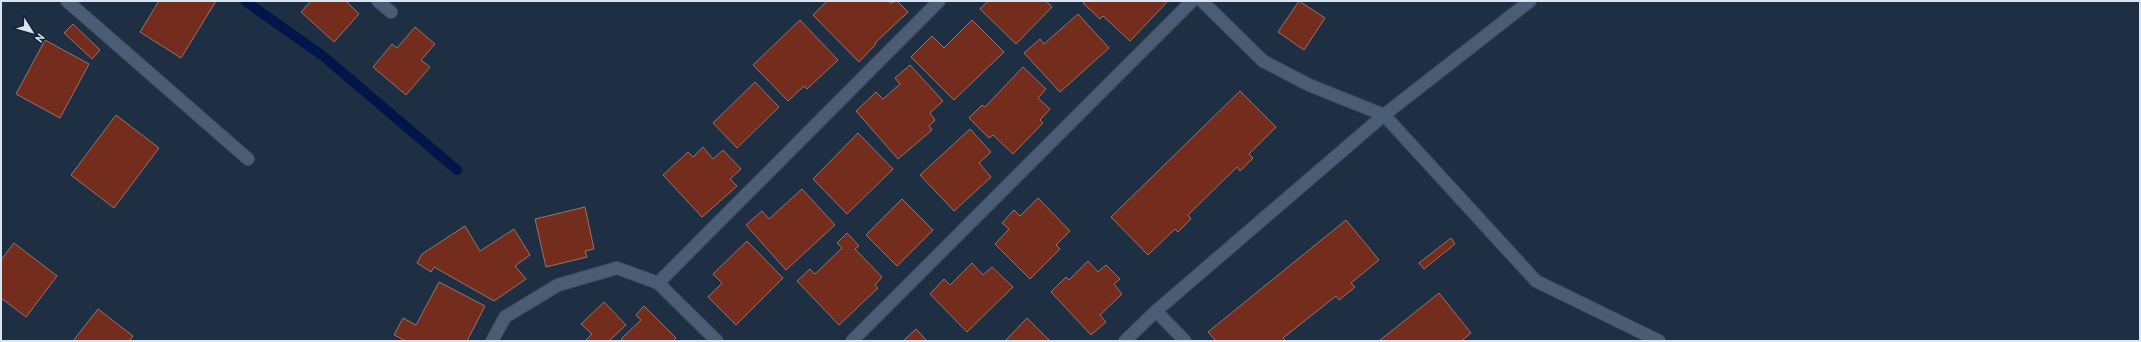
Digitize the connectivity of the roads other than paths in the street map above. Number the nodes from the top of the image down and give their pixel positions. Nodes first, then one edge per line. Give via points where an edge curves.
1 (67, 1) edge
2 (378, 1) edge
3 (939, 1) edge
4 (1192, 1) edge
5 (1202, 1) edge
6 (1530, 1) edge
7 (391, 12) dead end
8 (1384, 115) junction
9 (248, 160) dead end
10 (658, 283) junction
11 (1156, 311) junction
12 (492, 341) edge
13 (716, 341) edge
14 (852, 341) edge
15 (1125, 341) edge
16 (1185, 341) edge
17 (1659, 341) edge

1 - 9 street
2 - 7 street
3 - 10 street
4 - 14 street
5 - 8 street via 1263,61 1309,84
6 - 8 street
8 - 11 street
8 - 17 street via 1536,282
10 - 12 street via 617,268 558,285 505,317
10 - 13 street
11 - 15 street
11 - 16 street

